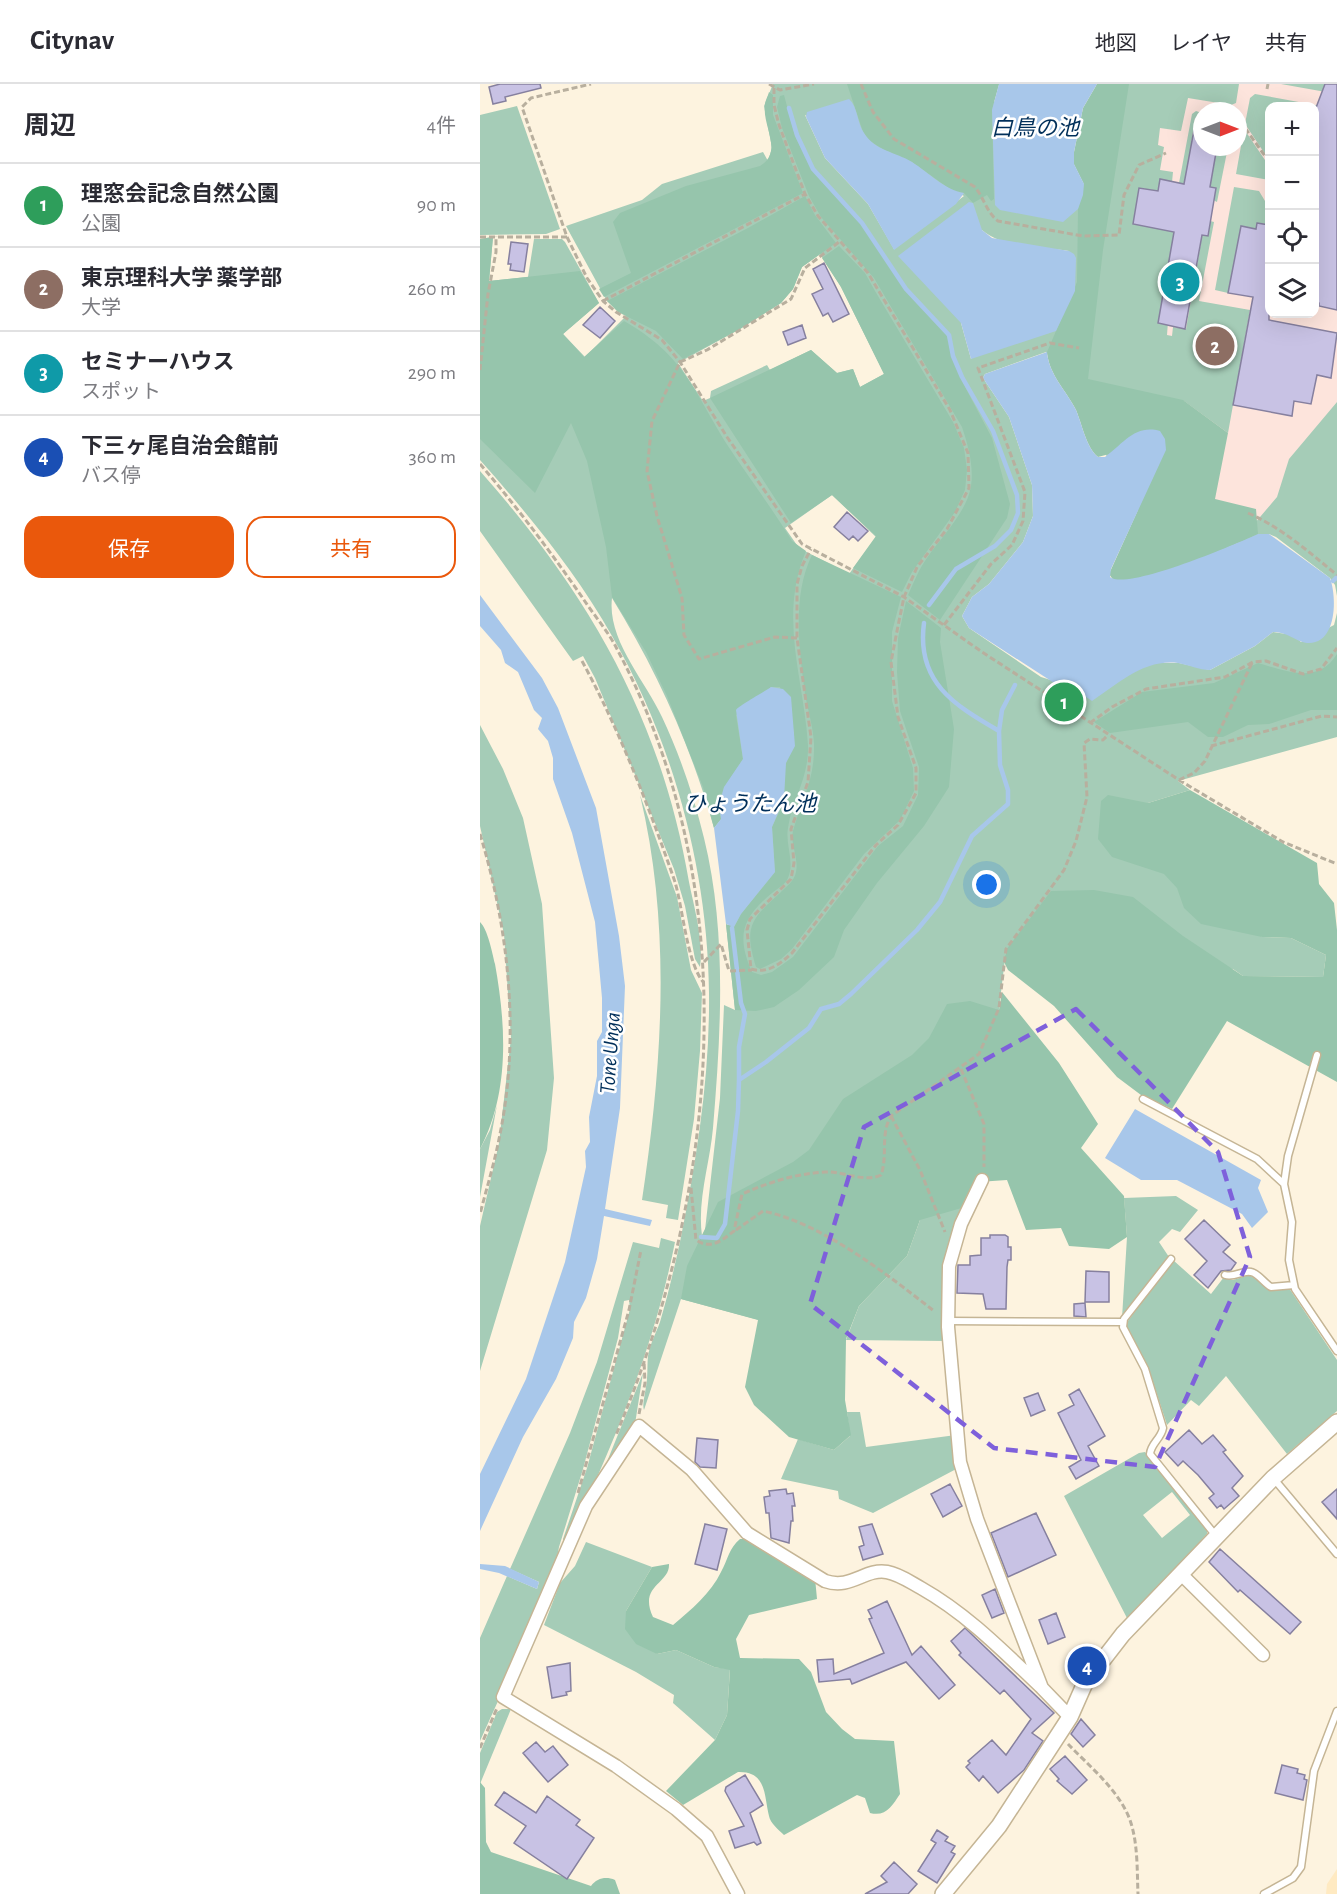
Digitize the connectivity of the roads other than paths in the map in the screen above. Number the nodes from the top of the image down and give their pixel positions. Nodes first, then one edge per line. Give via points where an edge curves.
1 (1317, 1055) dead end
2 (1143, 1099) dead end
3 (982, 1180) road end
4 (1284, 1184) junction
5 (1171, 1259) dead end
6 (1225, 1275) dead end
7 (1294, 1285) junction
8 (948, 1321) junction
9 (1123, 1322) junction
10 (1337, 1351) edge
11 (1337, 1422) edge
12 (1273, 1478) junction
13 (1217, 1537) junction
14 (1337, 1554) edge
15 (1181, 1574) junction
16 (1263, 1655) dead end
17 (1041, 1688) junction
18 (1337, 1711) edge
19 (1070, 1717) junction
20 (950, 1891) edge
21 (738, 1894) edge
22 (1264, 1894) edge

1 - 4 lane via 1288,1156
2 - 4 lane via 1257,1159
3 - 8 street via 951,1254
4 - 7 lane via 1293,1222 1289,1260
5 - 9 lane
6 - 7 lane via 1254,1272 1271,1287
7 - 10 lane
8 - 9 lane
8 - 17 street via 960,1462 977,1519
9 - 13 lane via 1145,1369 1163,1428 1150,1454
11 - 12 street
12 - 13 street
12 - 14 lane
13 - 15 street
15 - 16 street
15 - 19 street via 1102,1659 1085,1683
17 - 19 street
17 - 21 street via 968,1618 899,1576 886,1571 837,1585 747,1533 692,1470 639,1426 586,1506 503,1697 616,1766 676,1809 707,1836
18 - 22 lane via 1314,1771 1301,1867 1293,1878
19 - 20 street via 999,1827

